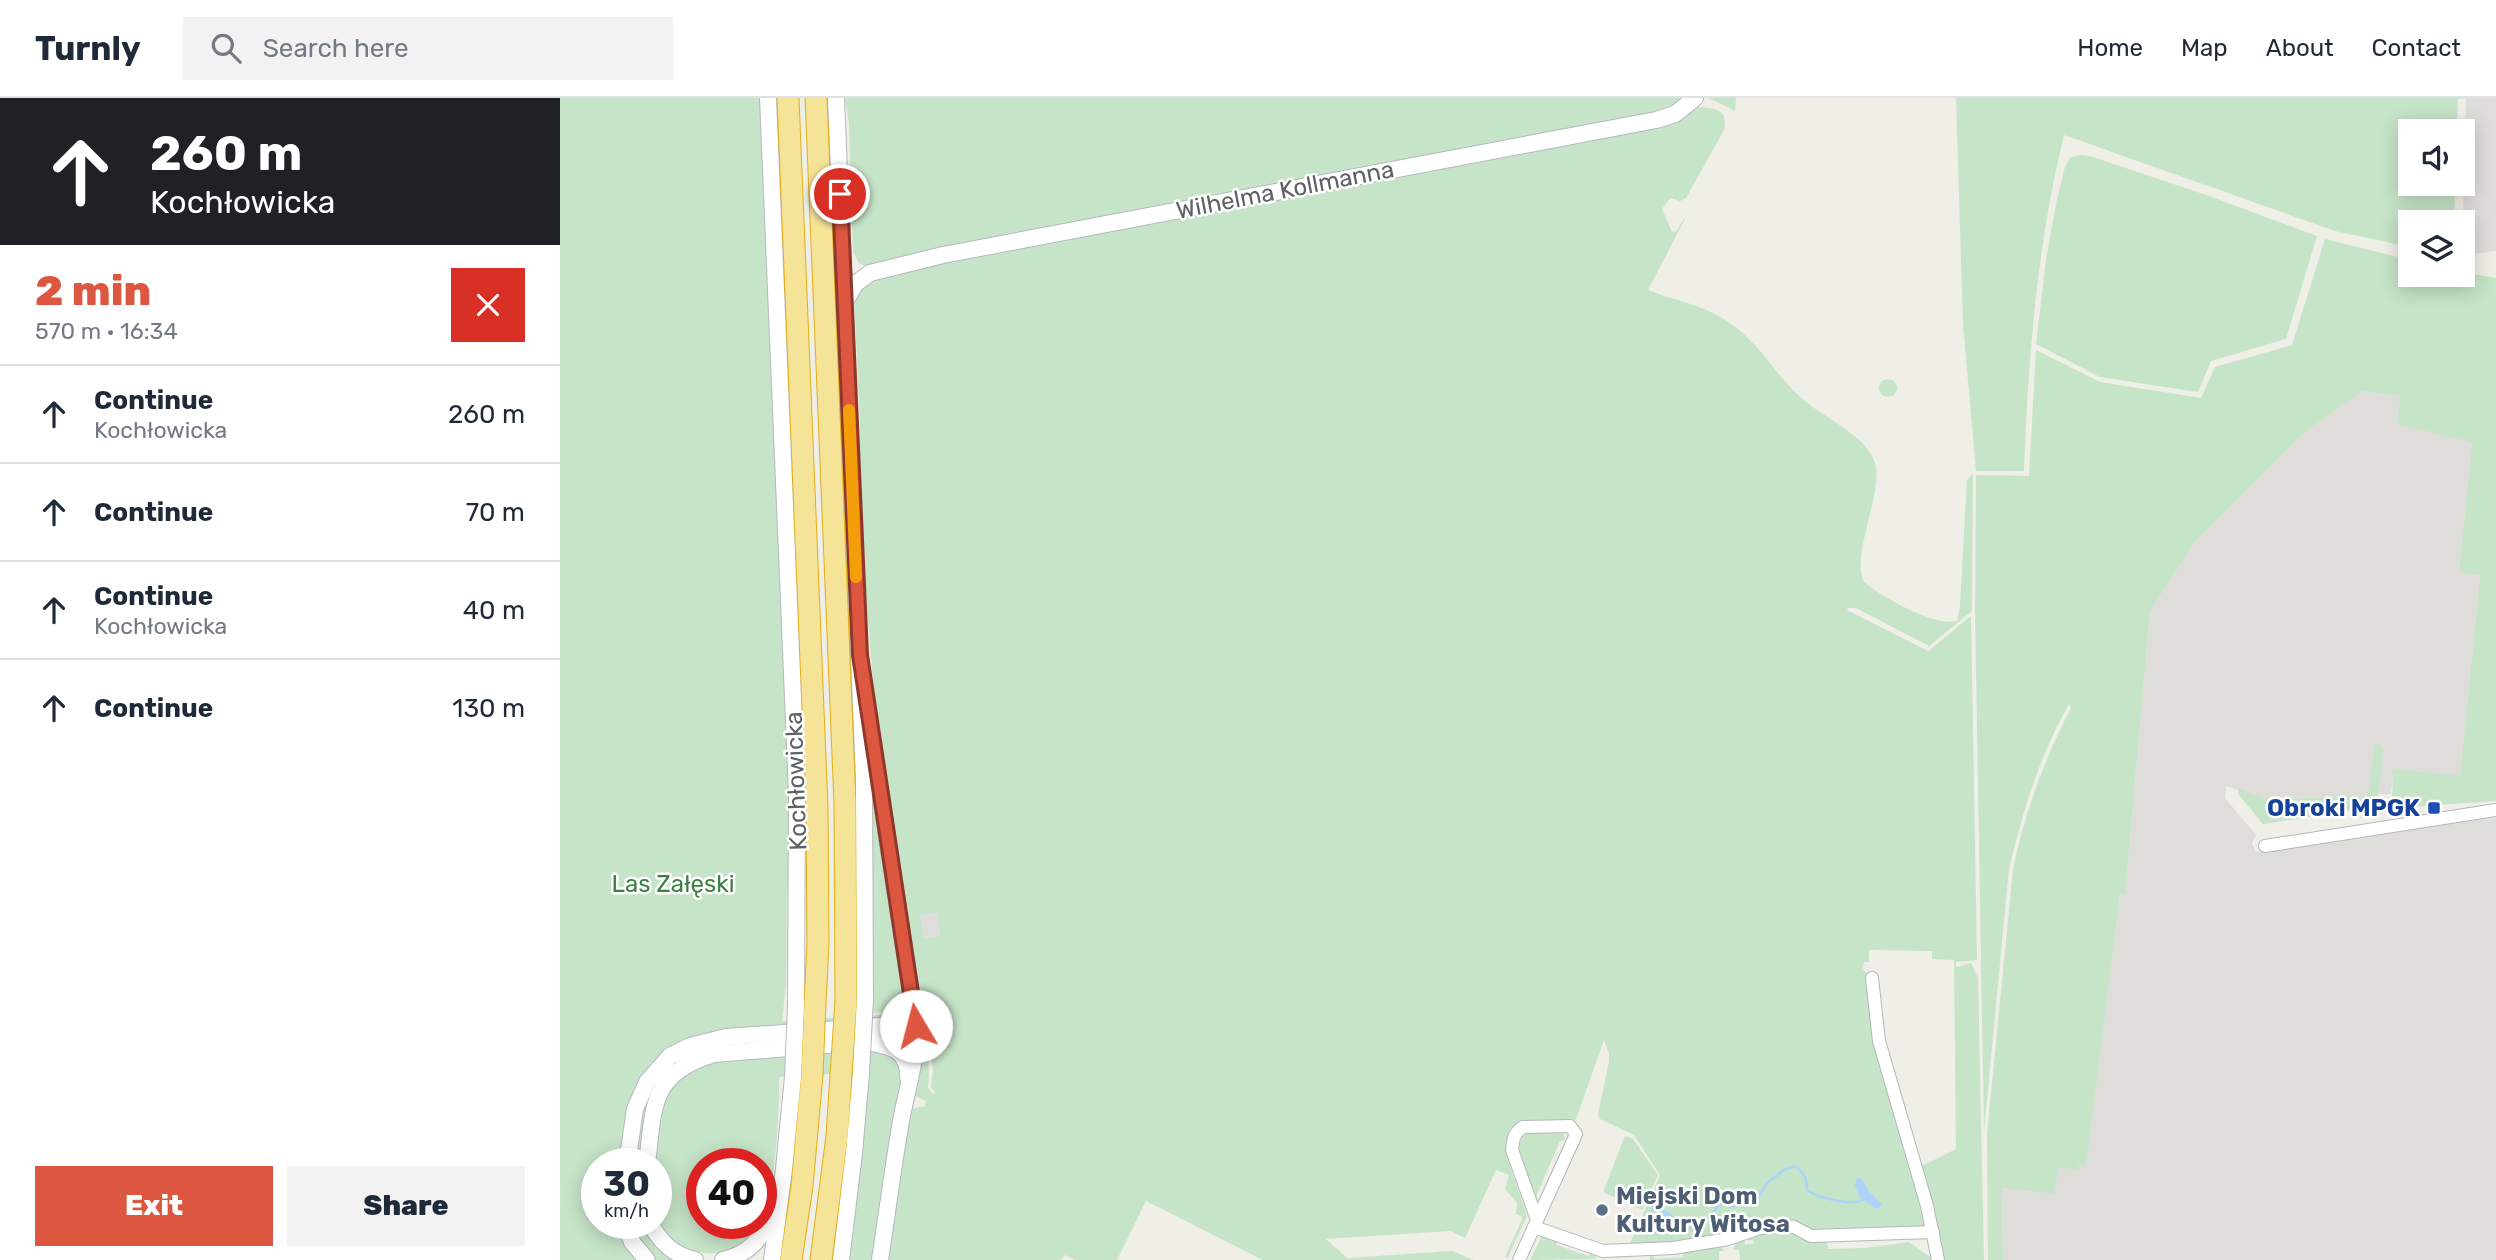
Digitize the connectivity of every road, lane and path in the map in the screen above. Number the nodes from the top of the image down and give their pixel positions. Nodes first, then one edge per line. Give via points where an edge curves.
1 (768, 98) edge
2 (788, 98) edge
3 (816, 98) edge
4 (836, 98) edge
5 (1695, 98) edge
6 (842, 241) junction
7 (870, 273) junction
8 (845, 302) junction
9 (860, 655) junction
10 (2496, 810) edge
11 (2265, 846) dead end
12 (1872, 978) dead end
13 (855, 1000) junction
14 (806, 1004) junction
15 (916, 1026) junction
16 (866, 1042) junction
17 (851, 1074) junction
18 (802, 1076) junction
19 (908, 1082) junction
20 (629, 1148) edge
21 (649, 1148) edge
22 (784, 1169) junction
23 (1536, 1223) junction
24 (1933, 1232) junction
25 (631, 1239) edge
26 (661, 1239) edge
27 (647, 1260) edge
28 (695, 1260) edge
29 (723, 1260) edge
30 (772, 1260) edge
31 (791, 1260) edge
32 (821, 1260) edge
33 (841, 1260) edge
34 (880, 1260) edge
35 (1519, 1260) edge
36 (1938, 1260) edge

1 - 14 street, Kochłowicka
2 - 14 highway via 817,808 818,930
3 - 13 highway
4 - 6 street
5 - 7 street, Wilhelma Kollmanna via 1675,114 1656,120 965,250
6 - 7 street via 856,266
6 - 8 street
7 - 8 street via 855,284
8 - 9 street
9 - 13 street via 866,847
9 - 15 street
10 - 11 street
12 - 24 street via 1879,1041
13 - 17 highway, bridge
14 - 18 highway, bridge
15 - 16 street via 905,1034
15 - 19 street via 915,1062
15 - 20 street via 748,1035 690,1046 670,1056 647,1082 631,1125
16 - 19 street via 899,1050 906,1060
16 - 21 street via 714,1054 679,1068 659,1093
17 - 32 highway via 837,1136
17 - 33 street via 852,1177
18 - 22 street
18 - 31 highway via 802,1186
19 - 34 street
22 - 29 street via 764,1233 754,1245
22 - 30 street
23 - 23 street via 1576,1134 1570,1126 1523,1127 1513,1140 1512,1150
23 - 24 street via 1603,1251 1673,1248 1776,1225 1811,1236
23 - 35 street
24 - 36 street
25 - 27 street
26 - 28 street via 677,1254

